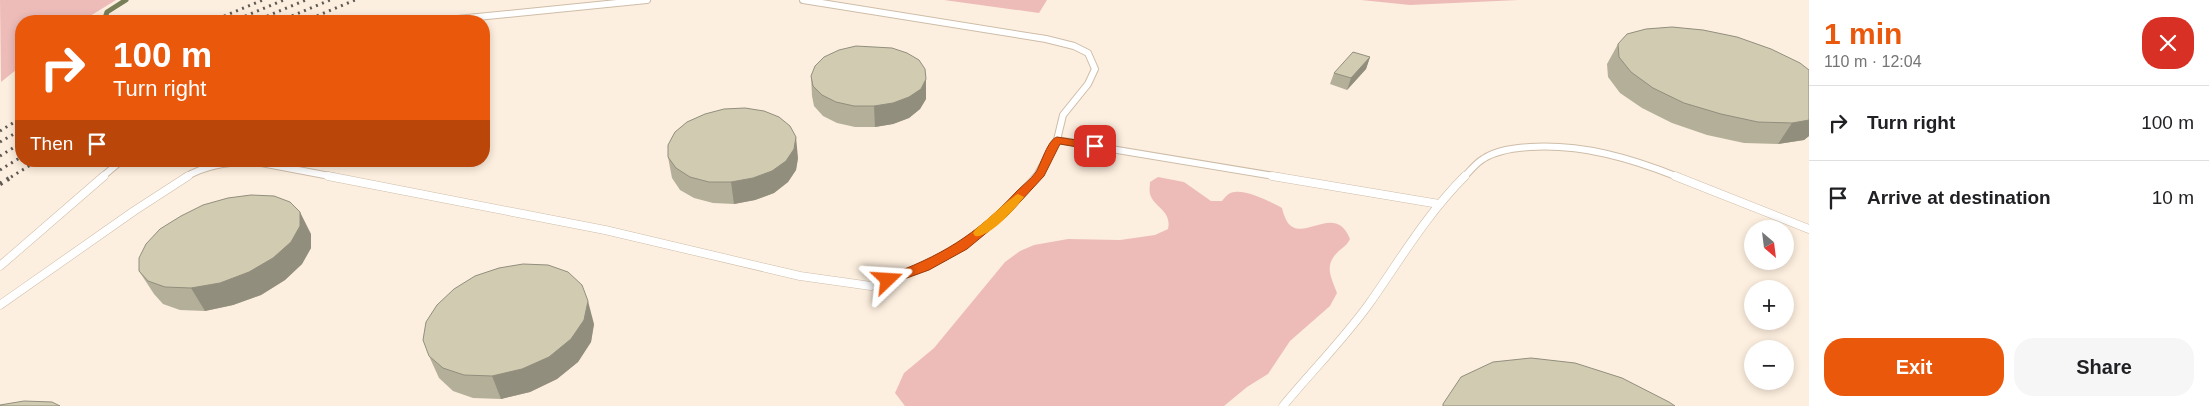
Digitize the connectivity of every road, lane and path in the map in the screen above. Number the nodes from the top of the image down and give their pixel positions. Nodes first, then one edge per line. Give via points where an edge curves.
1 (647, 0) edge
2 (803, 0) edge
3 (490, 16) edge
4 (1057, 140) junction
5 (114, 167) edge
6 (214, 167) edge
7 (281, 167) edge
8 (1439, 204) junction
9 (1809, 229) edge
10 (0, 266) edge
11 (0, 305) edge
12 (1283, 406) edge

1 - 3 lane
2 - 4 lane via 1046,40 1074,46 1088,53 1095,69 1088,84 1064,115
4 - 7 lane via 1040,174 1004,213 963,246 924,267 870,286 800,276 605,230
4 - 8 lane
5 - 10 lane
6 - 11 lane via 196,171 134,211
8 - 9 lane via 1482,159 1506,149 1551,146 1593,150 1642,163
8 - 12 lane via 1368,305

